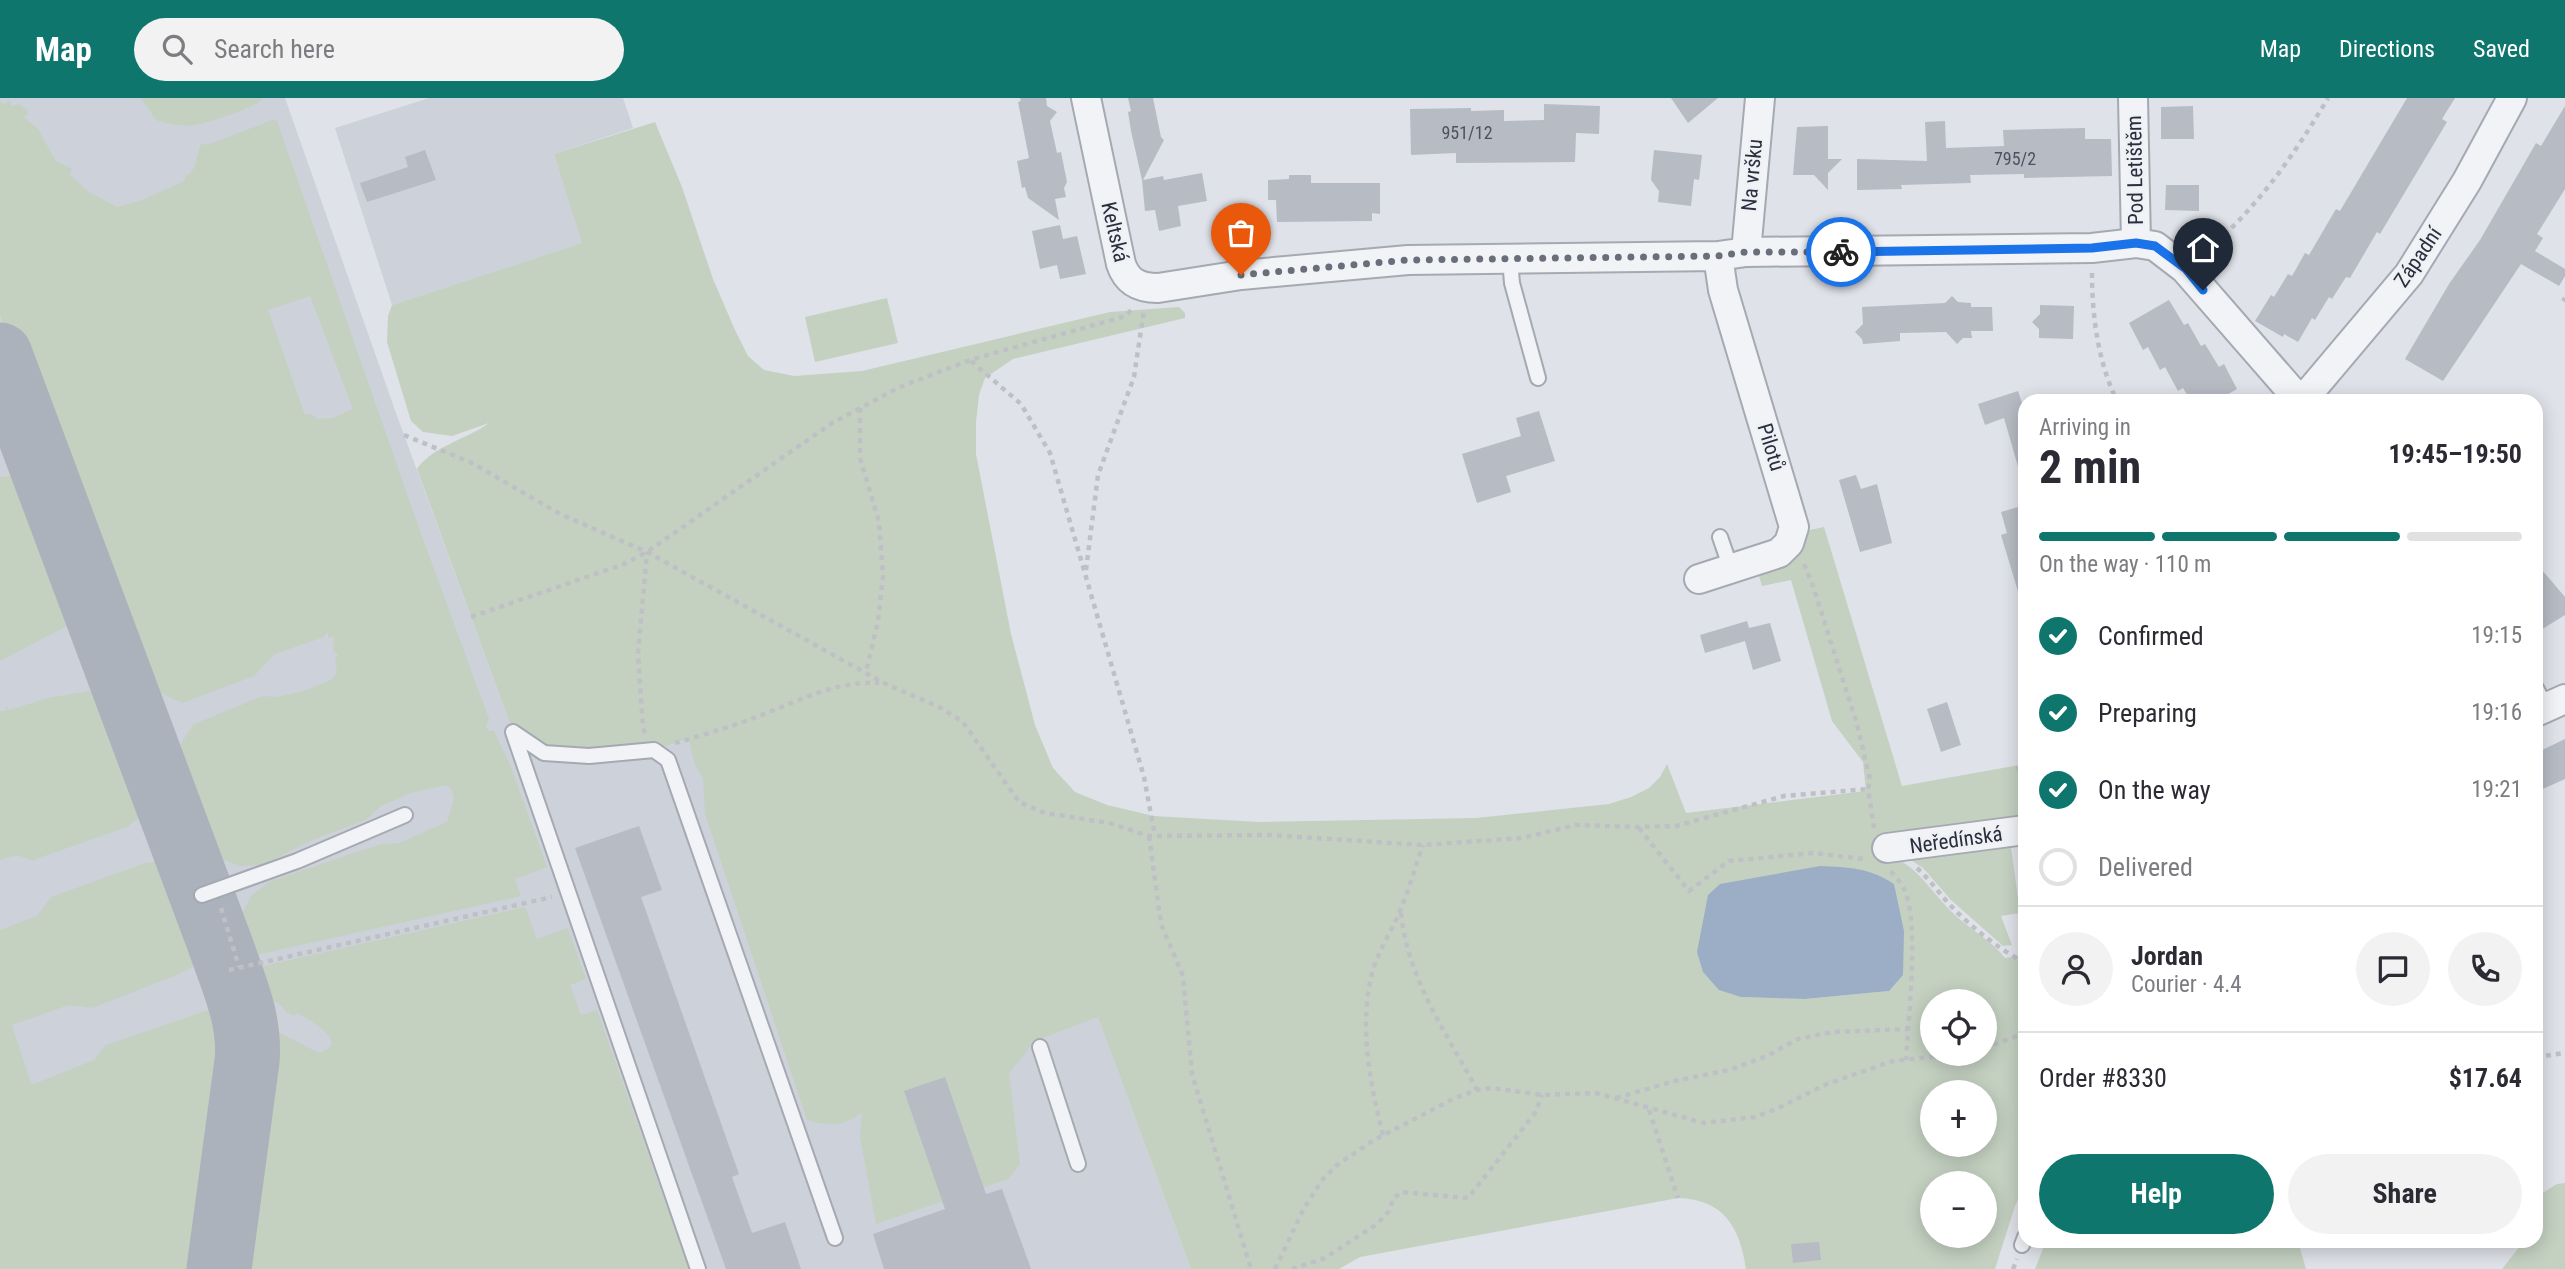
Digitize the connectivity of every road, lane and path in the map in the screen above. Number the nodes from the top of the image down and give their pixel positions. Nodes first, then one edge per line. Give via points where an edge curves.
1 (1086, 98) edge
2 (1760, 98) edge
3 (2133, 98) edge
4 (2328, 98) edge
5 (2512, 98) edge
6 (2136, 243) junction
7 (2092, 248) junction
8 (1746, 252) junction
9 (1718, 256) junction
10 (1510, 259) junction
11 (2186, 269) junction
12 (1147, 288) junction
13 (970, 360) junction
14 (1538, 378) dead end
15 (2114, 394) edge
16 (2295, 394) edge
17 (2307, 394) edge
18 (860, 408) junction
19 (404, 435) dead end
20 (1720, 537) dead end
21 (1789, 543) junction
22 (647, 552) junction
23 (1731, 569) junction
24 (1086, 574) junction
25 (1699, 579) dead end
26 (471, 617) dead end
27 (866, 673) junction
28 (884, 683) junction
29 (654, 750) junction
30 (1868, 789) junction
31 (405, 815) dead end
32 (1638, 827) junction
33 (2018, 831) edge
34 (1152, 836) junction
35 (1423, 845) junction
36 (1888, 858) junction
37 (209, 893) joint
38 (569, 893) junction
39 (1401, 911) junction
40 (2018, 959) edge
41 (239, 967) junction
42 (229, 970) dead end
43 (1907, 1029) junction
44 (2018, 1036) edge
45 (1997, 1043) edge
46 (1040, 1047) dead end
47 (2565, 1053) edge
48 (2543, 1056) edge
49 (1920, 1058) edge
50 (1906, 1060) junction
51 (1477, 1090) junction
52 (1542, 1095) junction
53 (1615, 1098) junction
54 (1649, 1109) junction
55 (1383, 1135) junction
56 (1077, 1164) dead end
57 (1678, 1198) dead end
58 (835, 1238) dead end
59 (698, 1269) edge
60 (1251, 1269) edge
61 (1275, 1269) edge
62 (1292, 1269) edge

1 - 12 street, Keltská via 1121,264 1131,281
2 - 8 street, Na vršku
3 - 6 street, Pod Letištěm
4 - 11 path via 2277,179
5 - 17 street, Západní via 2409,274
6 - 7 street
6 - 11 street via 2155,246
7 - 8 street
7 - 15 path via 2092,296 2103,370
8 - 9 street
9 - 10 street
9 - 21 street, Pilotů via 1723,290 1792,517
10 - 12 street via 1408,260
10 - 14 lane
11 - 16 street
12 - 13 path via 1126,316
12 - 24 path via 1134,377 1098,475
13 - 18 path
13 - 24 path via 1021,404 1050,453
18 - 22 path
18 - 27 path via 860,458 879,522 883,576
19 - 22 path via 472,463 560,514
20 - 23 lane
21 - 23 street via 1779,553
21 - 30 path via 1813,586 1857,724 1870,779
22 - 26 path
22 - 27 path
22 - 29 path via 638,654 643,728
23 - 25 street
24 - 34 path via 1143,777
27 - 28 path
28 - 29 path via 858,681 830,689
28 - 34 path via 962,722 1019,802 1045,813 1110,823
29 - 38 lane via 589,756 544,753 513,732
29 - 58 lane via 668,760
30 - 32 path via 1784,796 1676,826
30 - 36 path via 1874,829
31 - 37 lane
32 - 35 path via 1576,825 1522,838
32 - 36 path via 1689,891 1729,861 1813,853
33 - 36 street, Neředínská
34 - 35 path via 1268,835
34 - 60 path via 1161,924 1183,976 1192,1074
35 - 39 path
36 - 40 path via 1909,861 1933,881 1951,906
36 - 43 path via 1910,908
37 - 41 path
38 - 41 path
38 - 59 lane
39 - 51 path via 1404,940 1419,986
39 - 55 path via 1372,972 1366,1014 1369,1069
41 - 42 path
43 - 50 path
43 - 53 path via 1833,1032 1798,1039 1729,1070
44 - 45 path
46 - 56 lane
47 - 48 path
49 - 50 path
50 - 54 path via 1848,1076 1755,1117 1704,1123
51 - 52 path
51 - 55 path
52 - 53 path via 1596,1093
52 - 62 path via 1535,1113 1468,1198 1401,1192 1377,1224 1325,1258
53 - 54 path
54 - 57 path
55 - 61 path via 1323,1179

